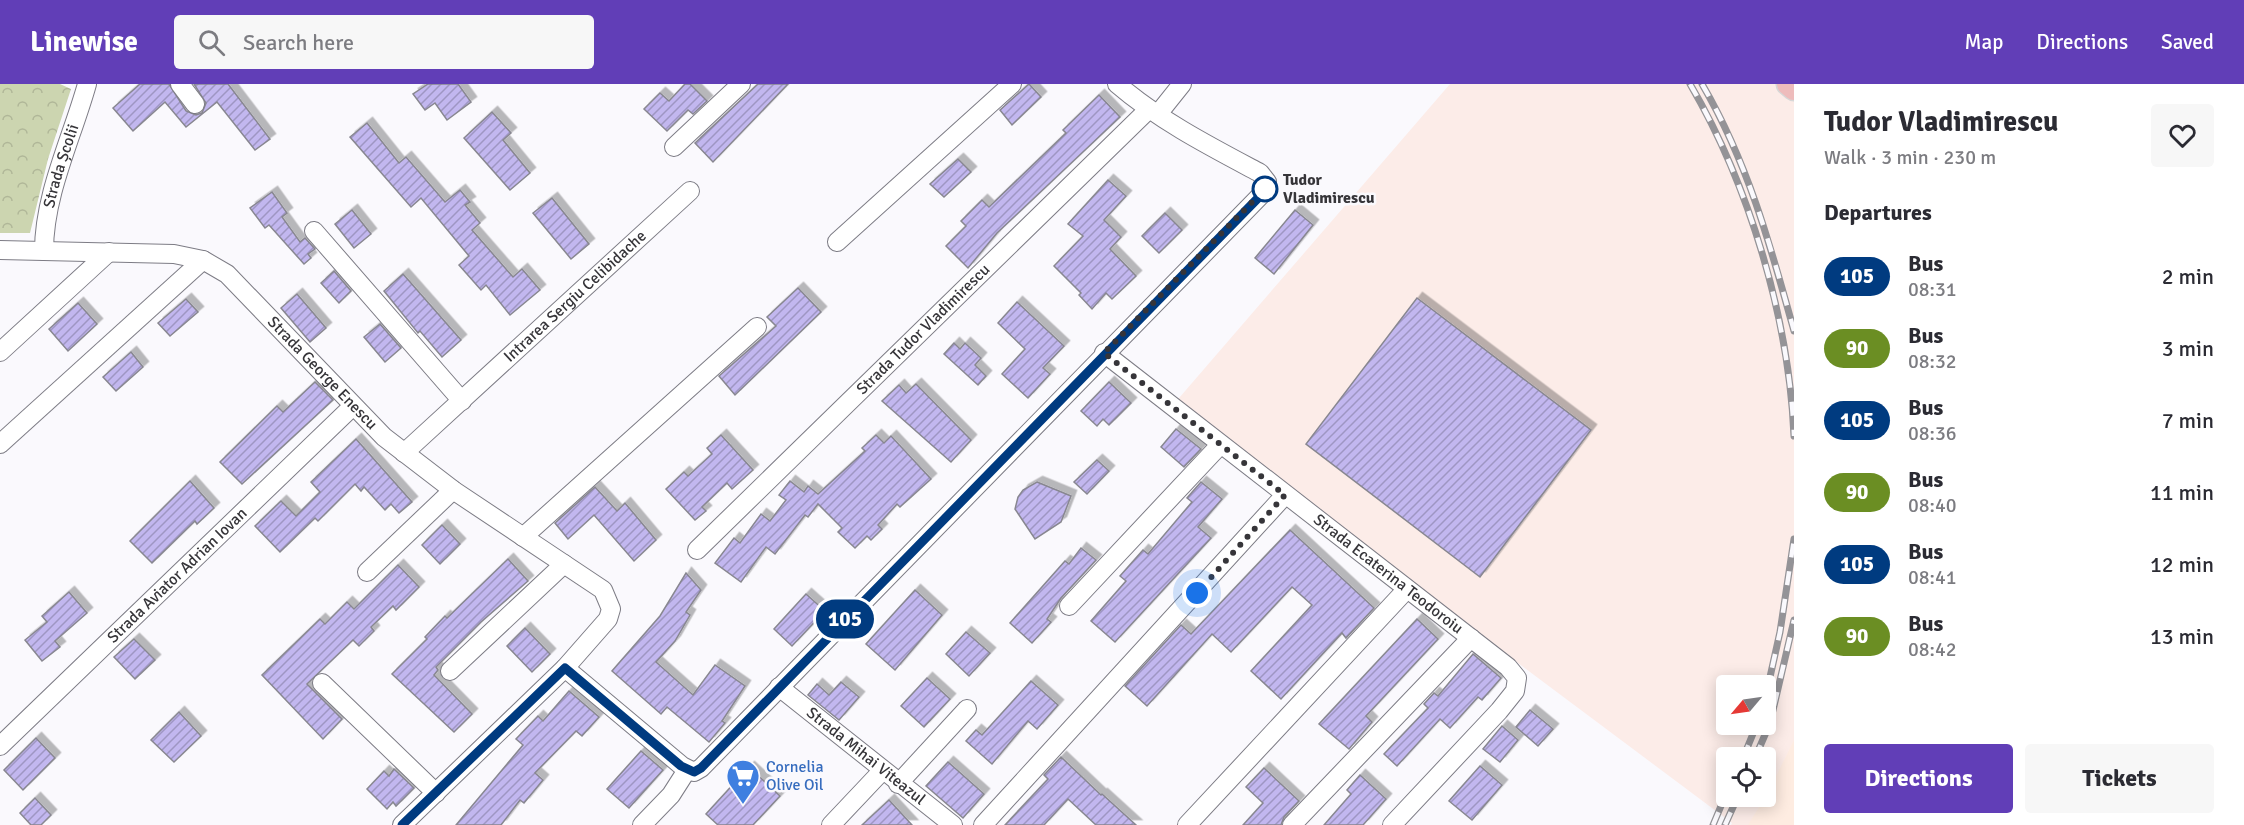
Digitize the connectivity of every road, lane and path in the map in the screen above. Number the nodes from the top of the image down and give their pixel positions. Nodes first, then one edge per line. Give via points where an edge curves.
1 (87, 84) edge
2 (180, 84) edge
3 (741, 84) edge
4 (1012, 84) edge
5 (1117, 84) edge
6 (1182, 84) edge
7 (1788, 84) edge
8 (1794, 89) edge
9 (195, 104) dead end
10 (1153, 112) junction
11 (674, 147) dead end
12 (690, 191) dead end
13 (314, 231) dead end
14 (837, 242) dead end
15 (0, 250) edge
16 (44, 250) junction
17 (109, 252) junction
18 (204, 260) junction
19 (757, 327) dead end
20 (0, 352) edge
21 (1104, 353) junction
22 (462, 400) junction
23 (353, 406) junction
24 (0, 444) edge
25 (1220, 445) junction
26 (404, 453) junction
27 (453, 490) junction
28 (1285, 495) junction
29 (523, 537) junction
30 (697, 550) dead end
31 (564, 564) junction
32 (367, 572) dead end
33 (1407, 589) junction
34 (1069, 606) dead end
35 (1471, 638) junction
36 (565, 668) junction
37 (450, 671) dead end
38 (322, 683) dead end
39 (779, 687) junction
40 (967, 709) dead end
41 (0, 746) edge
42 (687, 770) junction
43 (882, 771) junction
44 (898, 783) junction
45 (436, 793) junction
46 (402, 825) edge
47 (642, 825) edge
48 (831, 825) edge
49 (953, 825) edge
50 (983, 825) edge
51 (1187, 825) edge
52 (1293, 825) edge
53 (1392, 825) edge

1 - 16 street, Strada Școlii via 54,189
2 - 9 street
3 - 11 street
4 - 14 street
5 - 10 street
6 - 10 street, Strada Tudor Vladimirescu
7 - 8 main road
10 - 21 street via 1260,173 1267,183 1263,193
10 - 30 street, Strada Tudor Vladimirescu
12 - 22 street, Intrarea Sergiu Celibidache
13 - 22 street
15 - 16 street, Strada George Enescu
16 - 17 street, Strada George Enescu
17 - 18 street, Strada George Enescu via 174,254
17 - 20 street
18 - 23 street, Strada George Enescu via 233,279
18 - 24 street
19 - 29 street
21 - 25 street, Strada Ecaterina Teodoroiu
21 - 39 street
22 - 26 street, Intrarea Sergiu Celibidache
23 - 26 street, Strada George Enescu
23 - 41 street, Strada Aviator Adrian Iovan
25 - 28 street, Strada Ecaterina Teodoroiu
25 - 34 street
26 - 27 street, Strada George Enescu
27 - 29 street, Strada George Enescu
27 - 32 street
28 - 33 street, Strada Ecaterina Teodoroiu
28 - 50 street
29 - 31 street, Strada George Enescu
31 - 36 street, Strada George Enescu via 603,590 611,609 608,619
31 - 37 street
33 - 35 street, Strada Ecaterina Teodoroiu
33 - 51 street
35 - 52 street
35 - 53 street, Strada Ecaterina Teodoroiu via 1508,667 1517,678 1515,691
36 - 42 street
36 - 45 street
38 - 45 street
39 - 42 street via 708,763 694,772
39 - 43 street, Strada Mihai Viteazul
40 - 44 street
42 - 47 street via 671,795
43 - 44 street, Strada Mihai Viteazul
43 - 48 street
44 - 49 street, Strada Mihai Viteazul
45 - 46 street

